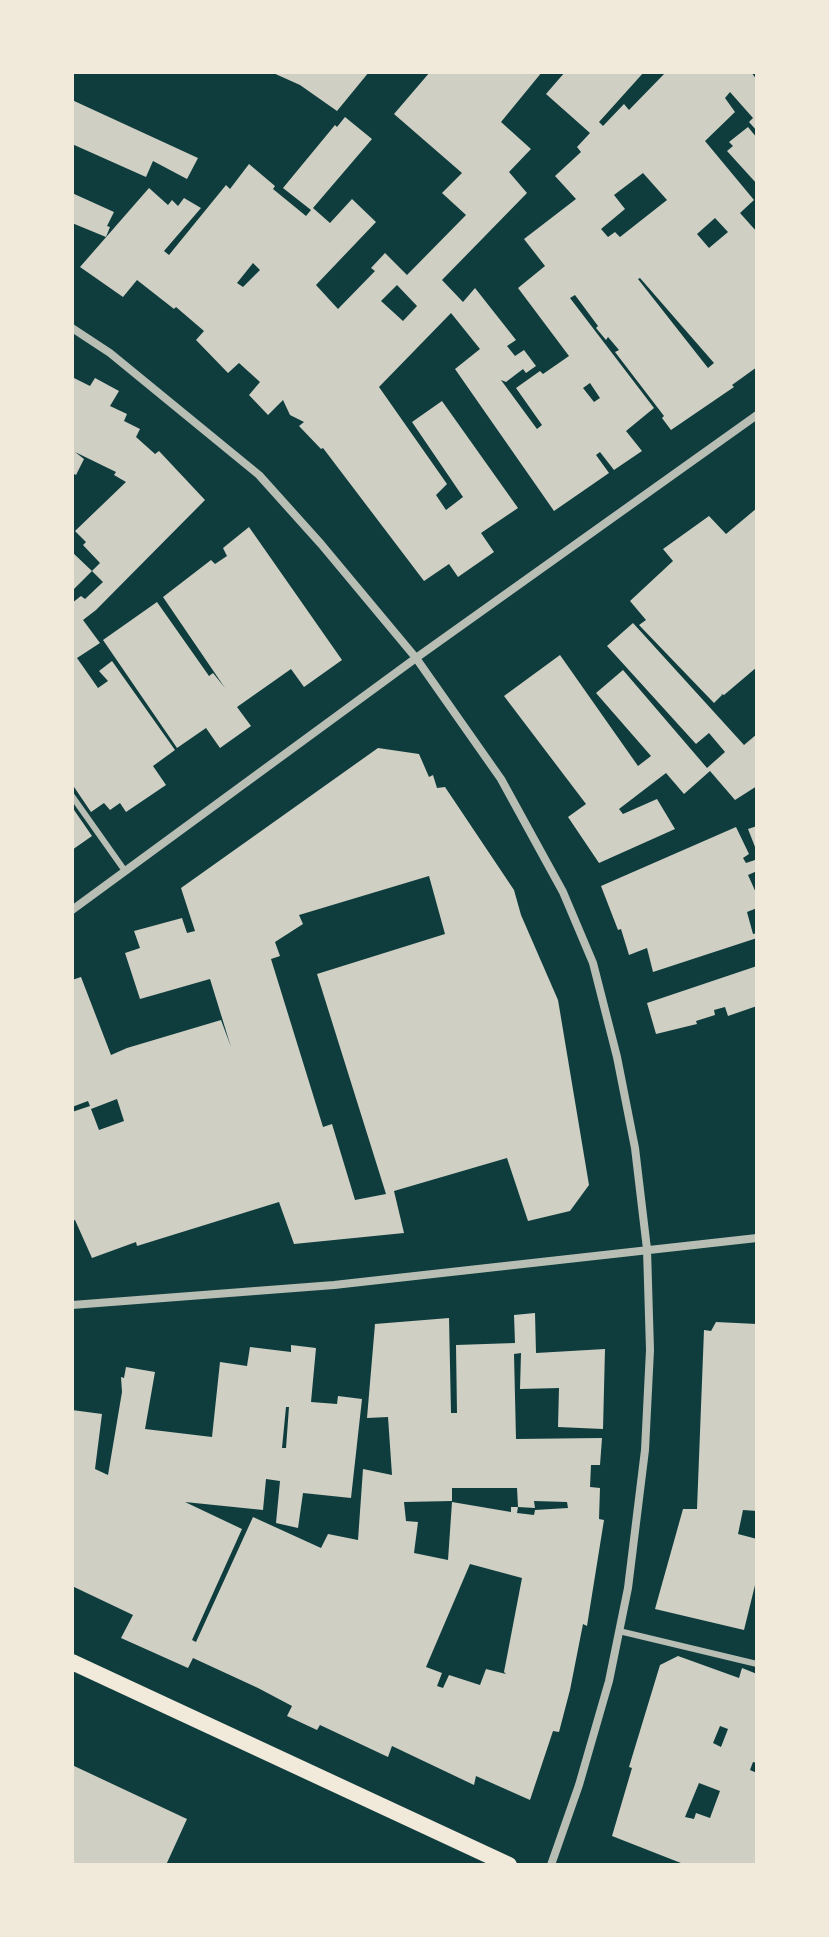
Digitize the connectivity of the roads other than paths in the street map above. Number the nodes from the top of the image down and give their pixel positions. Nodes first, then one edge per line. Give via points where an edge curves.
1 (72, 328) edge
2 (757, 415) edge
3 (416, 658) junction
4 (72, 796) edge
5 (126, 872) junction
6 (72, 910) edge
7 (757, 1238) edge
8 (647, 1249) junction
9 (72, 1305) edge
10 (619, 1631) junction
11 (72, 1662) edge
12 (757, 1664) edge
13 (509, 1865) edge
14 (551, 1865) edge

1 - 3 street via 259,475
2 - 3 street
3 - 5 street
3 - 8 street via 501,779 563,892 593,963 635,1148
4 - 5 lane
5 - 6 street
7 - 8 street
8 - 9 street via 334,1285
8 - 10 street via 650,1350 645,1450
10 - 12 lane
10 - 14 street via 592,1740
11 - 13 main road

